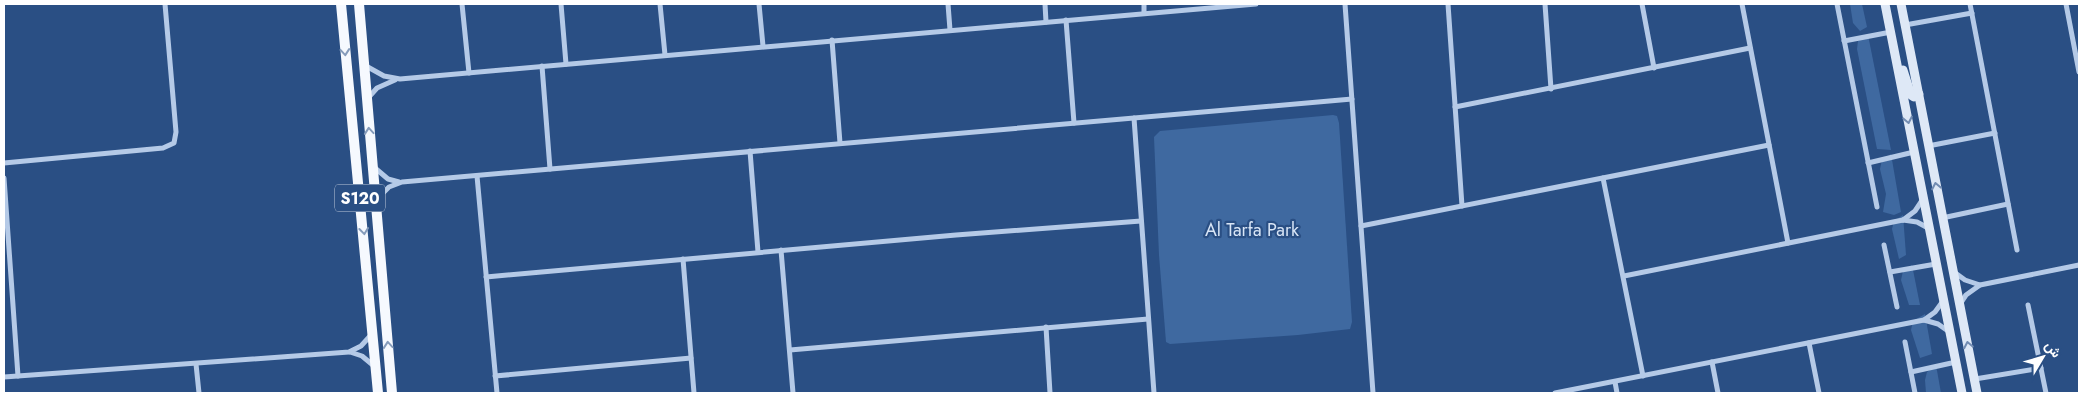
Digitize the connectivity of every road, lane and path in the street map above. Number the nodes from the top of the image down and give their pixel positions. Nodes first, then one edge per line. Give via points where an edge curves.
1 (166, 4) edge
2 (341, 4) edge
3 (359, 4) edge
4 (462, 4) edge
5 (561, 4) edge
6 (660, 4) edge
7 (759, 4) edge
8 (948, 4) edge
9 (1045, 4) edge
10 (1144, 4) edge
11 (1243, 4) edge
12 (1256, 4) edge
13 (1345, 4) edge
14 (1448, 4) edge
15 (1545, 4) edge
16 (1642, 4) edge
17 (1742, 4) edge
18 (1837, 4) edge
19 (1885, 4) edge
20 (1901, 4) edge
21 (1970, 4) edge
22 (2066, 4) edge
23 (1144, 14) junction
24 (1972, 14) junction
25 (1066, 20) junction
26 (1046, 22) junction
27 (1905, 25) junction
28 (950, 30) junction
29 (1891, 32) junction
30 (832, 40) junction
31 (1844, 41) junction
32 (763, 46) junction
33 (1750, 48) junction
34 (1895, 54) junction
35 (665, 55) junction
36 (363, 63) junction
37 (566, 64) junction
38 (542, 66) junction
39 (1654, 68) junction
40 (2079, 69) edge
41 (469, 73) junction
42 (400, 79) junction
43 (1551, 88) junction
44 (1918, 94) junction
45 (1352, 99) junction
46 (366, 100) junction
47 (1455, 107) junction
48 (1134, 118) junction
49 (1074, 123) junction
50 (1995, 133) junction
51 (840, 142) junction
52 (1769, 145) junction
53 (1928, 146) junction
54 (750, 151) junction
55 (1914, 152) junction
56 (4, 163) edge
57 (1868, 163) junction
58 (372, 164) junction
59 (550, 169) junction
60 (477, 176) junction
61 (4, 178) edge
62 (1603, 178) junction
63 (402, 182) junction
64 (1923, 199) junction
65 (376, 201) junction
66 (2008, 204) junction
67 (5, 205) edge
68 (1462, 206) junction
69 (1877, 207) dead end
70 (1942, 218) junction
71 (1903, 220) junction
72 (1141, 221) junction
73 (1361, 226) junction
74 (1930, 229) junction
75 (1788, 243) junction
76 (1884, 245) dead end
77 (781, 250) junction
78 (2017, 250) dead end
79 (758, 252) junction
80 (683, 259) junction
81 (1936, 264) junction
82 (2079, 265) edge
83 (1952, 271) junction
84 (1890, 272) junction
85 (486, 276) junction
86 (1624, 276) junction
87 (1980, 285) junction
88 (1943, 300) junction
89 (1960, 305) junction
90 (2028, 305) dead end
91 (1897, 307) dead end
92 (1148, 319) junction
93 (1924, 320) junction
94 (1046, 327) junction
95 (373, 330) junction
96 (1950, 332) junction
97 (1906, 342) dead end
98 (1809, 343) junction
99 (790, 350) junction
100 (349, 352) junction
101 (691, 358) junction
102 (1712, 362) junction
103 (1956, 362) junction
104 (196, 364) junction
105 (2041, 368) junction
106 (376, 369) junction
107 (1911, 372) junction
108 (18, 376) junction
109 (495, 376) junction
110 (1643, 376) junction
111 (4, 377) edge
112 (1974, 379) junction
113 (1615, 382) junction
114 (199, 393) edge
115 (378, 393) edge
116 (392, 393) edge
117 (497, 393) edge
118 (694, 393) edge
119 (793, 393) edge
120 (1050, 393) edge
121 (1154, 393) edge
122 (1373, 393) edge
123 (1555, 393) edge
124 (1617, 393) edge
125 (1718, 393) edge
126 (1819, 393) edge
127 (1915, 393) edge
128 (1962, 393) edge
129 (1977, 393) edge
130 (2046, 393) edge

1 - 56 street via 176,132 174,143 163,148
2 -> 95 main road, S120
3 - 36 main road, S120
4 - 41 street
5 - 37 street
6 - 35 street
7 - 32 street
8 - 28 street
9 - 26 street
10 - 23 street
11 - 12 street
11 - 23 street
13 - 45 street
14 - 47 street
15 - 43 street
16 - 39 street
17 - 33 street
18 - 31 street
19 - 29 main road
20 - 27 main road
21 - 24 street
22 - 40 street
23 - 25 street
24 - 27 street
24 - 50 street
25 - 26 street
25 - 49 street
26 - 28 street
27 - 44 main road
28 - 30 street
29 - 31 street
29 - 34 main road
30 - 32 street
30 - 51 street
31 - 57 street
32 - 35 street
33 - 39 street
33 - 52 street
34 - 44 main road via 1911,95
34 -> 55 main road
35 - 37 street
36 - 42 street via 384,76
36 - 46 main road, S120
37 - 38 street
38 - 41 street
38 - 59 street
39 - 43 street
41 - 42 street
42 - 46 street via 377,88
43 - 47 street
44 - 53 main road
45 - 48 street
45 - 73 street
58 -> 46 main road, S120
47 - 68 street
48 - 49 street
48 - 72 street
49 - 51 street
50 - 53 street
50 - 66 street
51 - 54 street
52 - 62 street
52 - 75 street
70 -> 53 main road
54 - 59 street
54 - 79 street
55 - 57 street
55 - 64 main road
57 - 69 street
58 - 63 street via 388,179
58 - 65 main road, S120
59 - 60 street
60 - 63 street
60 - 85 street
61 - 67 street
62 - 68 street
62 - 86 street
63 - 65 street via 384,191
64 - 71 street
64 - 74 main road
116 -> 65 main road, S120
66 - 70 street
66 - 78 street
67 - 108 street
68 - 73 street
70 - 83 main road
71 - 74 street via 1917,222
71 - 75 street
72 - 77 street
72 - 92 street
73 - 122 street
74 - 81 main road
75 - 86 street
76 - 84 street
77 - 79 street
77 - 99 street
79 - 80 street
80 - 85 street
80 - 101 street
81 - 84 street
81 - 88 main road
82 - 87 street
83 - 87 street
83 - 89 main road
84 - 91 street
85 - 109 street
86 - 110 street
87 - 89 street via 1970,291
88 - 93 street
88 - 96 main road
112 -> 89 main road
90 - 105 street
92 - 94 street
92 - 121 street
93 - 96 street
93 - 98 street
94 - 99 street
94 - 120 street
95 - 100 street via 361,346
95 - 106 main road, S120
96 - 103 main road
97 - 107 street
98 - 102 street
98 - 126 street
99 - 119 street
100 - 104 street
100 - 106 street via 362,356
101 - 109 street
101 - 118 street
102 - 110 street
102 - 125 street
103 - 107 street
103 - 128 main road
104 - 108 street
104 - 114 street
105 - 112 street
105 - 130 street
106 - 115 main road, S120
107 - 127 street
108 - 111 street
109 - 117 street
110 - 113 street
112 - 129 main road
113 - 123 street
113 - 124 street

